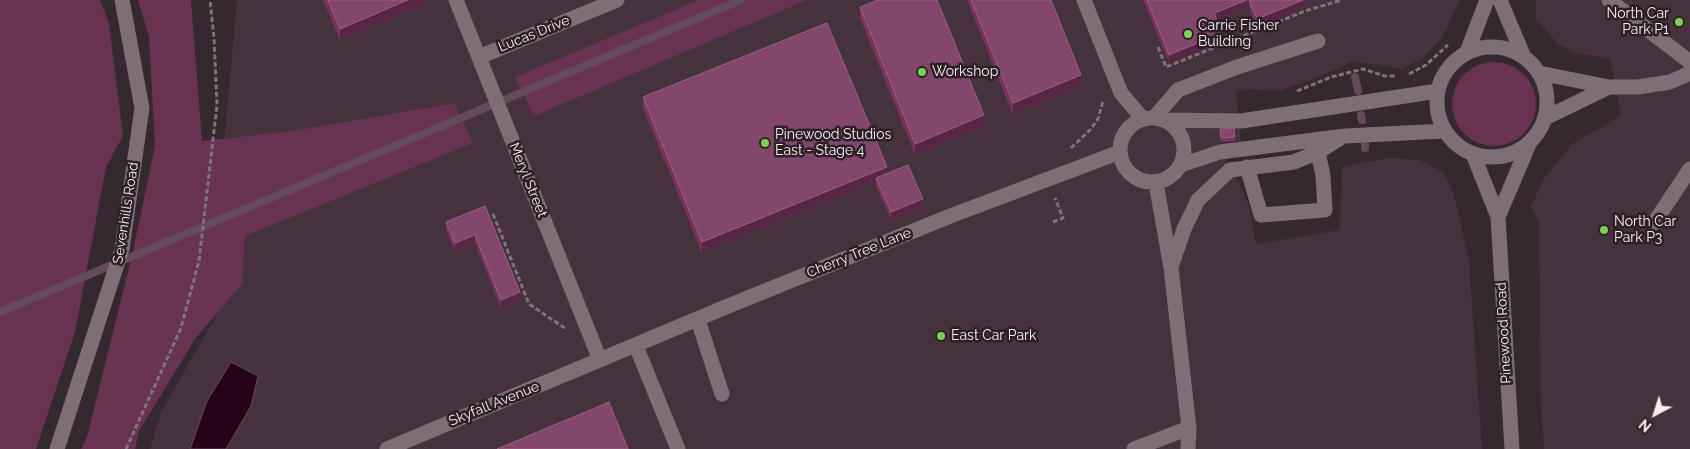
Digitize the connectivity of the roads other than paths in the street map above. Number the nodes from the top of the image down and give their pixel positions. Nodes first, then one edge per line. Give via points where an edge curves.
1 (122, 0) edge
2 (456, 0) edge
3 (617, 0) edge
4 (1084, 0) edge
5 (1487, 0) edge
6 (1500, 0) edge
7 (1609, 0) edge
8 (1318, 41) dead end
9 (1467, 52) junction
10 (1523, 56) junction
11 (478, 57) junction
12 (1690, 62) edge
13 (1539, 73) junction
14 (1690, 73) edge
15 (1609, 88) junction
16 (1438, 91) junction
17 (1545, 118) junction
18 (1154, 119) junction
19 (1444, 131) junction
20 (1345, 136) junction
21 (1529, 144) junction
22 (1120, 152) junction
23 (1318, 152) junction
24 (1473, 154) junction
25 (1181, 165) junction
26 (1247, 167) junction
27 (1690, 169) edge
28 (1156, 183) junction
29 (1498, 217) junction
30 (1654, 223) dead end
31 (1171, 268) junction
32 (698, 320) junction
33 (636, 346) junction
34 (600, 360) junction
35 (722, 394) dead end
36 (1188, 428) junction
37 (391, 448) edge
38 (57, 449) edge
39 (678, 449) edge
40 (1134, 449) edge
41 (1188, 449) edge
42 (1512, 449) edge

1 - 38 street, Sevenhills Road via 142,108 122,249
2 - 11 street, Meryl Street
3 - 11 street, Lucas Drive
4 - 18 street via 1121,94
5 - 9 street
6 - 10 street
7 - 12 street
8 - 18 street via 1178,90
9 - 10 street via 1495,46
9 - 16 street via 1444,75
10 - 13 street
11 - 34 street, Meryl Street
13 - 15 street
13 - 17 street via 1547,94
14 - 15 street via 1670,82
15 - 17 street
16 - 18 street via 1241,121
16 - 19 street via 1439,118
17 - 21 street
18 - 22 street via 1134,124 1126,131
18 - 25 street via 1174,126 1180,134 1184,155
19 - 20 street
19 - 24 street via 1452,141
20 - 23 street
20 - 25 street via 1220,152
21 - 24 street via 1502,157
21 - 29 street, Pinewood Road
22 - 28 street via 1127,172 1145,182
22 - 32 street, Cherry Tree Lane via 944,219
23 - 26 street via 1294,162
23 - 26 street via 1325,210 1261,215
24 - 29 street, Pinewood Road
25 - 28 street via 1166,180
26 - 31 street via 1230,170 1198,200
27 - 30 street
28 - 31 street
29 - 42 street, Pinewood Road
31 - 36 street
32 - 33 street, Cherry Tree Lane
32 - 35 street
33 - 34 street, Cherry Tree Lane
33 - 39 street
34 - 37 street, Skyfall Avenue
36 - 40 street
36 - 41 street

